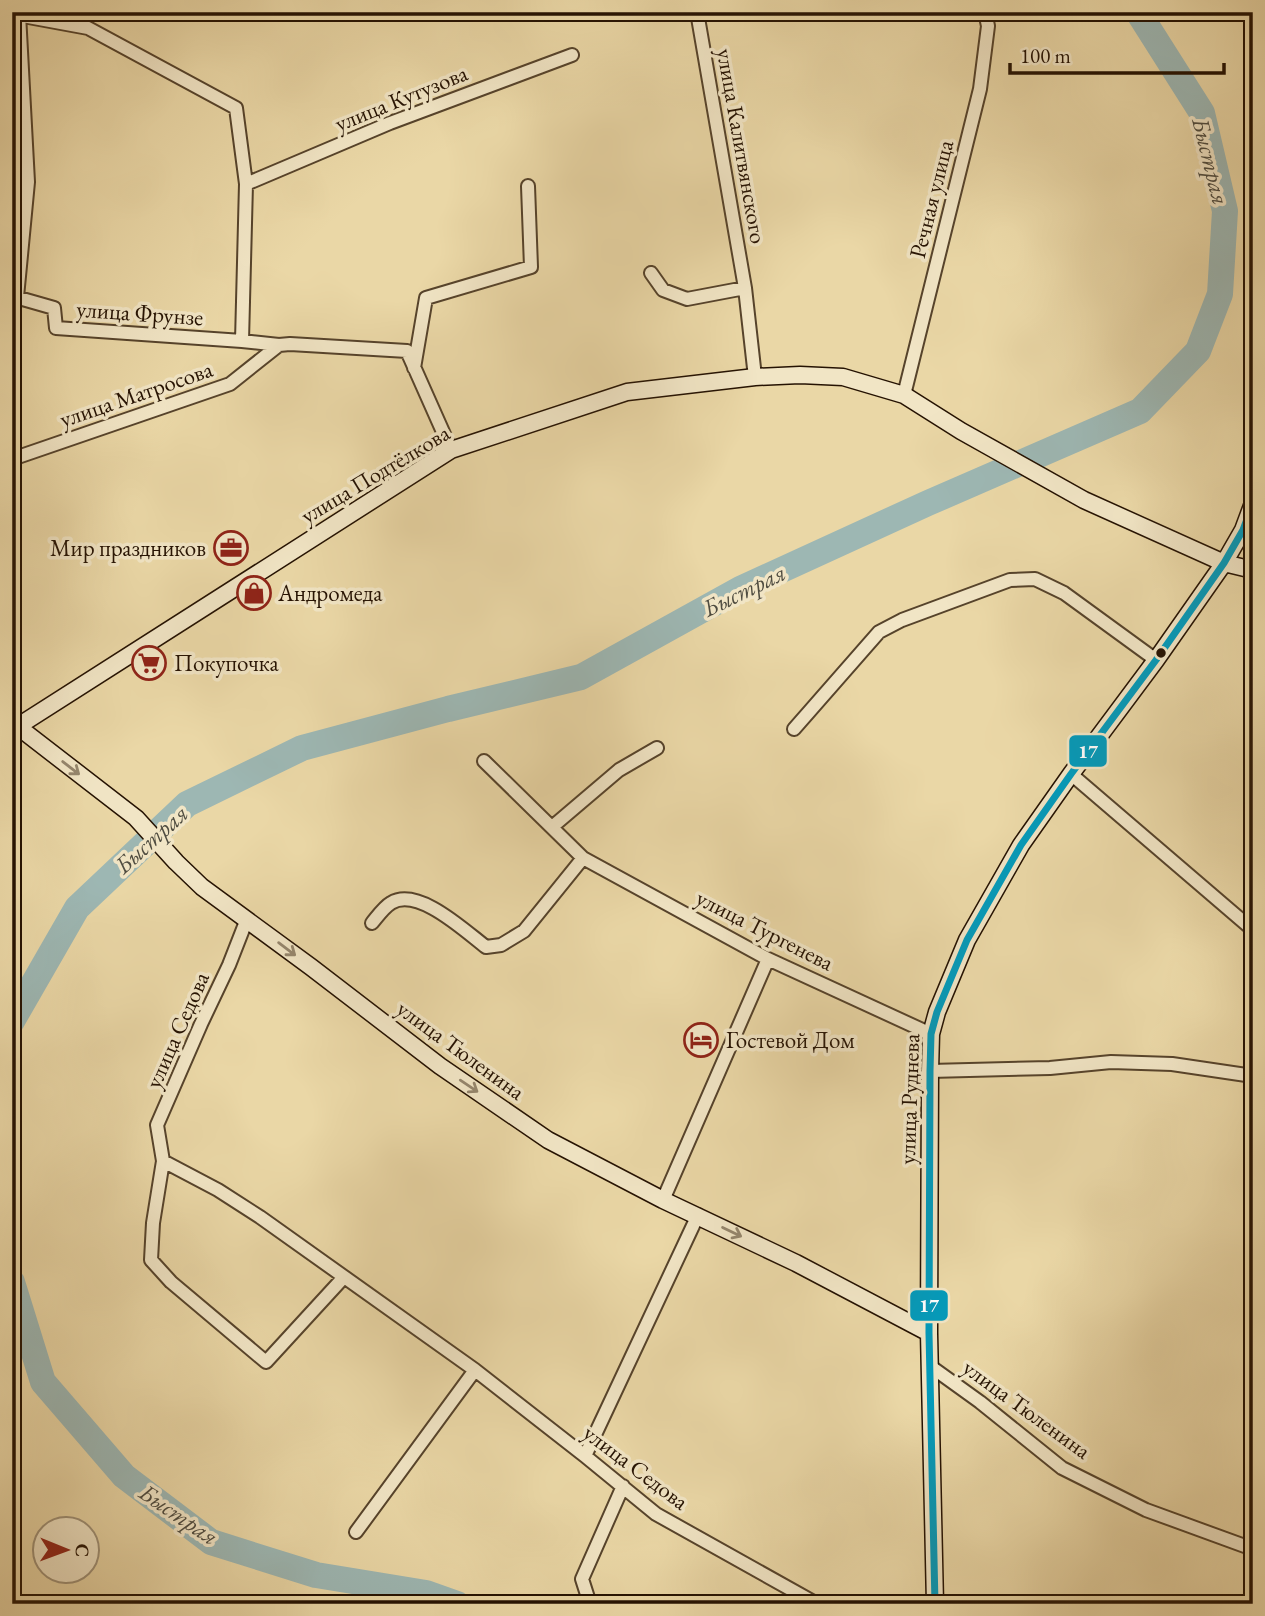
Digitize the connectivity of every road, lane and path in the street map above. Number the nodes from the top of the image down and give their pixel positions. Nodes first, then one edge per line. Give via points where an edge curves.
1 (697, 12) edge
2 (985, 12) edge
3 (16, 14) edge
4 (572, 55) dead end
5 (246, 184) junction
6 (528, 186) dead end
7 (652, 273) dead end
8 (745, 288) junction
9 (15, 296) edge
10 (242, 341) junction
11 (279, 345) junction
12 (414, 368) junction
13 (755, 377) junction
14 (904, 395) junction
15 (451, 450) junction
16 (12, 459) edge
17 (1253, 503) edge
18 (1224, 563) junction
19 (1253, 570) edge
20 (1156, 660) junction
21 (15, 728) edge
22 (794, 729) dead end
23 (657, 748) dead end
24 (484, 761) dead end
25 (1071, 774) junction
26 (552, 827) junction
27 (583, 858) junction
28 (247, 919) junction
29 (372, 923) dead end
30 (1253, 930) edge
31 (768, 959) junction
32 (931, 1034) junction
33 (930, 1071) junction
34 (1253, 1076) edge
35 (163, 1161) junction
36 (663, 1200) junction
37 (698, 1215) junction
38 (344, 1277) junction
39 (929, 1333) junction
40 (930, 1366) junction
41 (475, 1370) junction
42 (585, 1456) junction
43 (623, 1486) junction
44 (356, 1532) dead end
45 (1253, 1549) edge
46 (590, 1604) edge
47 (817, 1604) edge
48 (935, 1604) edge

1 - 8 street, улица Калитвянского
2 - 14 street, Речная улица via 988,26 980,89
3 - 5 street via 88,28 236,108
3 - 9 street via 28,182
4 - 5 street, улица Кутузова via 390,123
5 - 10 street
6 - 12 street via 531,267 426,298
7 - 8 street via 663,290 687,299
8 - 13 street, улица Калитвянского
9 - 10 street, улица Фрунзе via 54,308 56,328
10 - 11 street
11 - 12 street via 407,351
11 - 16 street, улица Матросова via 230,384
12 - 15 street
13 - 14 street, улица Подтёлкова via 843,377
13 - 15 street, улица Подтёлкова via 627,392
14 - 18 street, улица Подтёлкова via 1084,500
15 - 21 street, улица Подтёлкова
17 - 18 street, улица Руднева
18 - 19 street, улица Подтёлкова
18 - 20 street, улица Руднева
20 - 22 street via 1064,593 1035,579 1010,580 879,632
20 - 25 street, улица Руднева
21 -> 28 street, улица Тюленина via 136,818 202,887
23 - 26 street via 619,770
24 - 26 street, улица Тургенева
25 - 30 street
25 - 32 street, улица Руднева via 1021,845 967,940
26 - 27 street, улица Тургенева
27 - 29 street via 524,931 501,945 486,947 416,900 392,902
27 - 31 street, улица Тургенева
28 - 35 street, улица Седова via 157,1125
28 -> 36 street, улица Тюленина via 440,1066 548,1140
31 - 32 street, улица Тургенева
31 - 36 street
32 - 33 street, улица Руднева
33 - 34 street via 1111,1062 1172,1064
33 - 39 street, улица Руднева
35 - 38 street, улица Седова via 218,1190
35 - 38 street, улица Седова via 151,1260 266,1362
36 - 37 street, улица Тюленина
37 -> 39 street, улица Тюленина
37 - 42 street
38 - 41 street, улица Седова
39 - 40 street, улица Руднева
40 - 45 street, улица Тюленина via 1062,1468 1146,1510
40 - 48 street, улица Руднева
41 - 42 street, улица Седова
41 - 44 street
42 - 43 street, улица Седова
43 - 46 street via 582,1579
43 - 47 street, улица Седова via 656,1514

